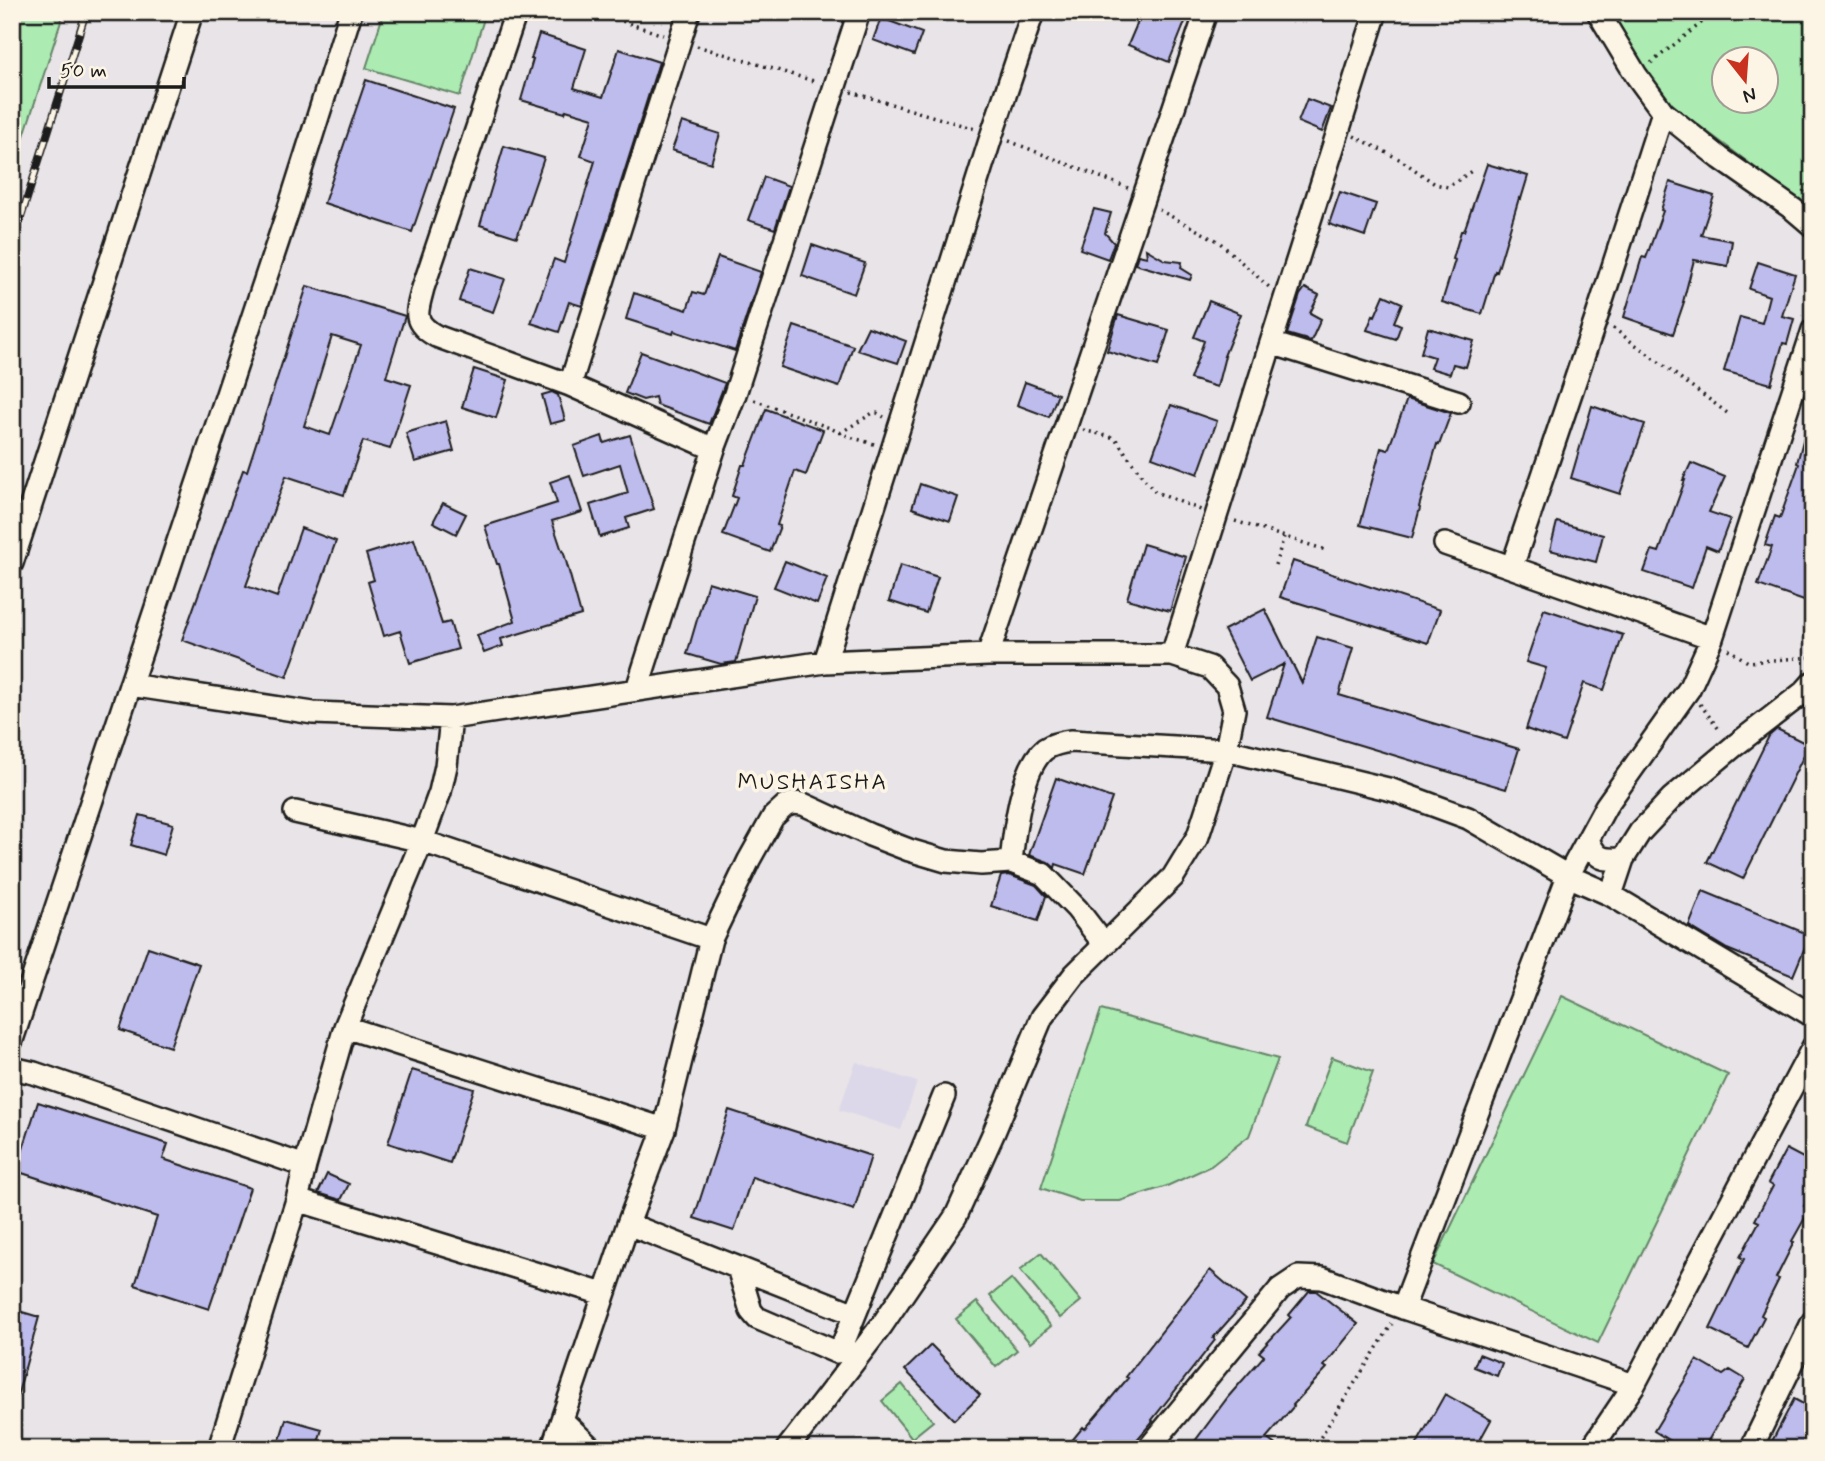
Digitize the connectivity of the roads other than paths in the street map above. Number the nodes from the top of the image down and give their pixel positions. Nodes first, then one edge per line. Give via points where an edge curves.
1 (192, 12) edge
2 (351, 12) edge
3 (516, 12) edge
4 (689, 12) edge
5 (859, 12) edge
6 (1033, 12) edge
7 (1206, 12) edge
8 (1376, 12) edge
9 (1598, 12) edge
10 (1663, 112) junction
11 (1813, 226) edge
12 (1813, 330) edge
13 (1271, 343) junction
14 (570, 385) junction
15 (1459, 402) dead end
16 (714, 449) junction
17 (1445, 544) dead end
18 (12, 563) edge
19 (1512, 567) junction
20 (1712, 638) junction
21 (988, 655) junction
22 (1172, 655) junction
23 (825, 662) junction
24 (1813, 682) edge
25 (130, 685) junction
26 (637, 690) junction
27 (451, 718) junction
28 (1226, 750) junction
29 (295, 813) dead end
30 (1588, 840) junction
31 (422, 841) junction
32 (1623, 859) junction
33 (1011, 862) junction
34 (1568, 876) junction
35 (1611, 895) junction
36 (711, 939) junction
37 (1104, 944) junction
38 (1813, 1016) edge
39 (345, 1027) junction
40 (12, 1041) edge
41 (1813, 1047) edge
42 (12, 1068) edge
43 (944, 1096) dead end
44 (664, 1129) junction
45 (305, 1166) junction
46 (297, 1200) junction
47 (628, 1224) junction
48 (737, 1268) junction
49 (604, 1294) junction
50 (1403, 1308) junction
51 (855, 1314) junction
52 (1813, 1321) edge
53 (1634, 1385) junction
54 (562, 1420) junction
55 (219, 1449) edge
56 (552, 1449) edge
57 (592, 1449) edge
58 (788, 1449) edge
59 (1148, 1449) edge
60 (1591, 1449) edge
61 (1751, 1449) edge

1 - 18 street
2 - 25 street
3 - 14 street via 423,288 418,320 436,335
4 - 14 street
5 - 16 street
6 - 23 street
7 - 21 street
8 - 13 street
9 - 10 street
10 - 11 street
10 - 19 street
12 - 20 street
13 - 15 street
13 - 22 street
14 - 16 street
16 - 26 street
17 - 19 street
19 - 20 street
20 - 30 street via 1689,690 1606,806
21 - 22 street
21 - 23 street
22 - 28 street via 1209,667 1227,687 1234,710
23 - 26 street
24 - 32 street via 1672,798 1640,832
25 - 27 street via 313,713
25 - 40 street
26 - 27 street
27 - 31 street via 440,792
28 - 33 street via 1071,741 1047,748 1031,768 1015,826
28 - 34 street via 1392,790 1468,818
28 - 37 street via 1198,836 1173,877
29 - 31 street
30 - 32 street via 1594,853
30 - 34 street
31 - 36 street
31 - 39 street
32 - 35 street
33 - 36 street via 946,861 793,803 773,817
33 - 37 street via 1049,878
34 - 35 street
34 - 50 street
35 - 38 street
36 - 44 street
37 - 58 street via 1042,1017 956,1216 883,1325
39 - 44 street
39 - 45 street
41 - 53 street
42 - 45 street
43 - 51 street
44 - 47 street
45 - 46 street
46 - 49 street
46 - 55 street
47 - 48 street
47 - 49 street
48 - 51 street
48 - 51 street via 757,1318 836,1352 842,1348
49 - 54 street
50 - 53 street
50 - 59 street via 1322,1278 1298,1277 1280,1289
52 - 61 street
53 - 60 street
54 - 56 street
54 - 57 street

